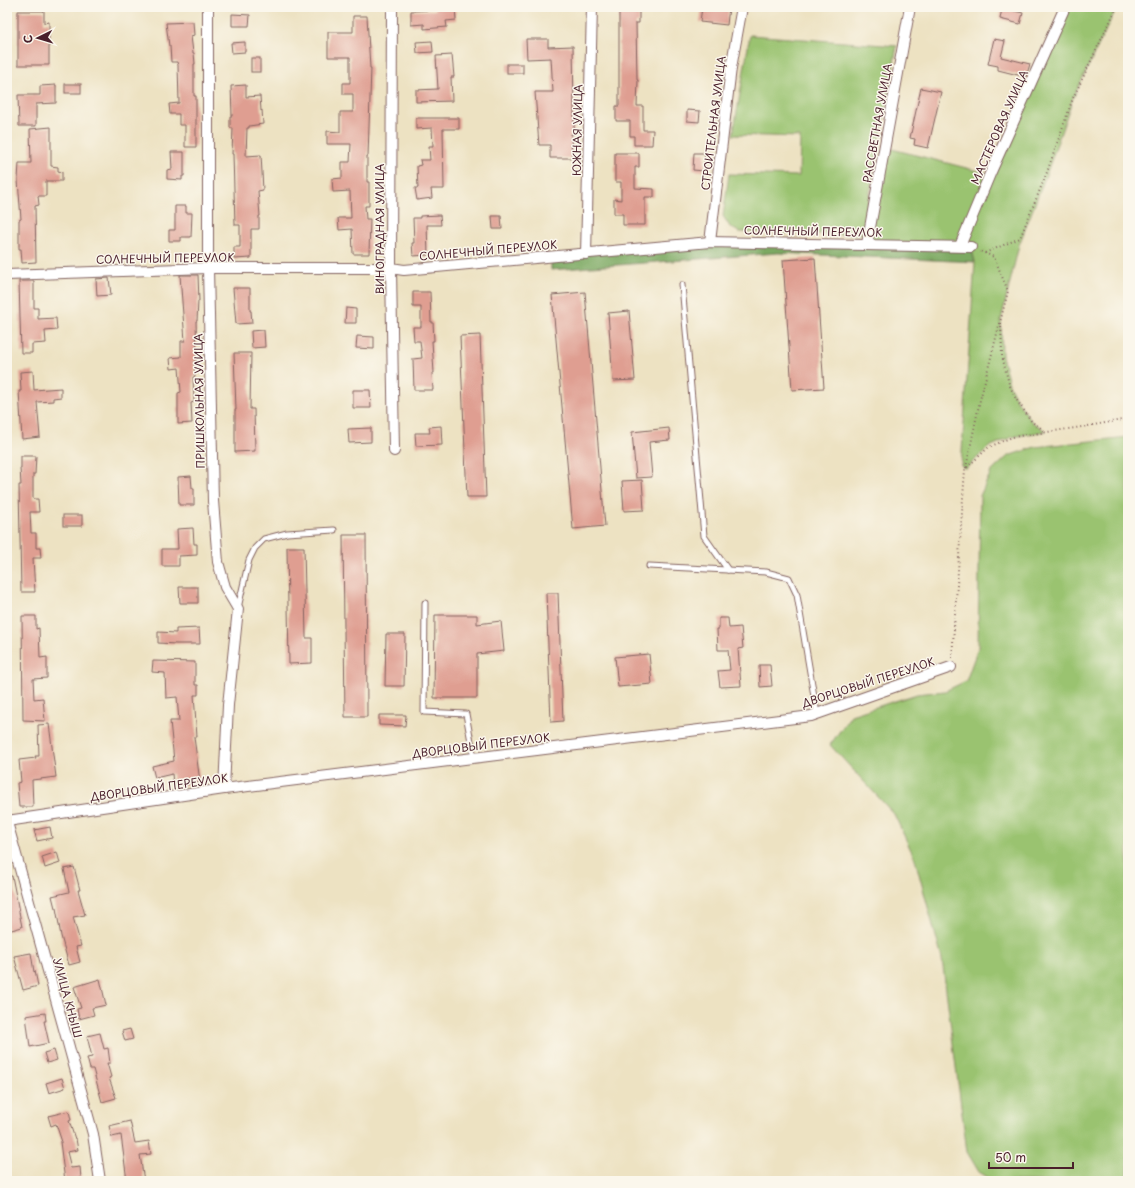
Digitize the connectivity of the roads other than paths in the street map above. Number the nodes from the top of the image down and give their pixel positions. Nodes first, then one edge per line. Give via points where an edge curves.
1 (208, 7) edge
2 (392, 7) edge
3 (592, 7) edge
4 (742, 7) edge
5 (910, 7) edge
6 (1065, 7) edge
7 (710, 242) junction
8 (867, 244) junction
9 (960, 246) junction
10 (971, 247) road end
11 (586, 254) junction
12 (208, 268) junction
13 (391, 268) junction
14 (7, 275) edge
15 (682, 285) dead end
16 (394, 450) dead end
17 (334, 530) dead end
18 (649, 566) dead end
19 (728, 570) junction
20 (425, 603) dead end
21 (238, 609) junction
22 (951, 667) road end
23 (817, 714) junction
24 (474, 758) junction
25 (224, 789) junction
26 (7, 821) edge
27 (100, 1181) edge

1 - 12 street, ПРИШКОЛЬНАЯ УЛИЦА
2 - 13 street, ВИНОГРАДНАЯ УЛИЦА
3 - 11 street, ЮЖНАЯ УЛИЦА
4 - 7 street, СТРОИТЕЛЬНАЯ УЛИЦА via 731,68
5 - 8 street, РАССВЕТНАЯ УЛИЦА
6 - 9 street, МАСТЕРОВАЯ УЛИЦА
7 - 8 street, СОЛНЕЧНЫЙ ПЕРЕУЛОК
7 - 11 street, СОЛНЕЧНЫЙ ПЕРЕУЛОК
8 - 9 street, СОЛНЕЧНЫЙ ПЕРЕУЛОК
9 - 10 street, СОЛНЕЧНЫЙ ПЕРЕУЛОК
11 - 13 street, СОЛНЕЧНЫЙ ПЕРЕУЛОК via 404,270
12 - 13 street, СОЛНЕЧНЫЙ ПЕРЕУЛОК
12 - 14 street, СОЛНЕЧНЫЙ ПЕРЕУЛОК
12 - 21 street, ПРИШКОЛЬНАЯ УЛИЦА via 213,501 218,562 225,587
13 - 16 street, ВИНОГРАДНАЯ УЛИЦА
15 - 19 lane via 704,536
17 - 21 lane via 287,533 264,539 255,548 249,560
18 - 19 lane
19 - 23 lane via 766,572 789,578 797,595
20 - 24 lane via 424,712 466,714
21 - 25 street via 228,705
22 - 23 street, ДВОРЦОВЫЙ ПЕРЕУЛОК
23 - 24 street, ДВОРЦОВЫЙ ПЕРЕУЛОК
24 - 25 street, ДВОРЦОВЫЙ ПЕРЕУЛОК
25 - 26 street, ДВОРЦОВЫЙ ПЕРЕУЛОК
26 - 27 street, УЛИЦА КНЫШ via 93,1134

